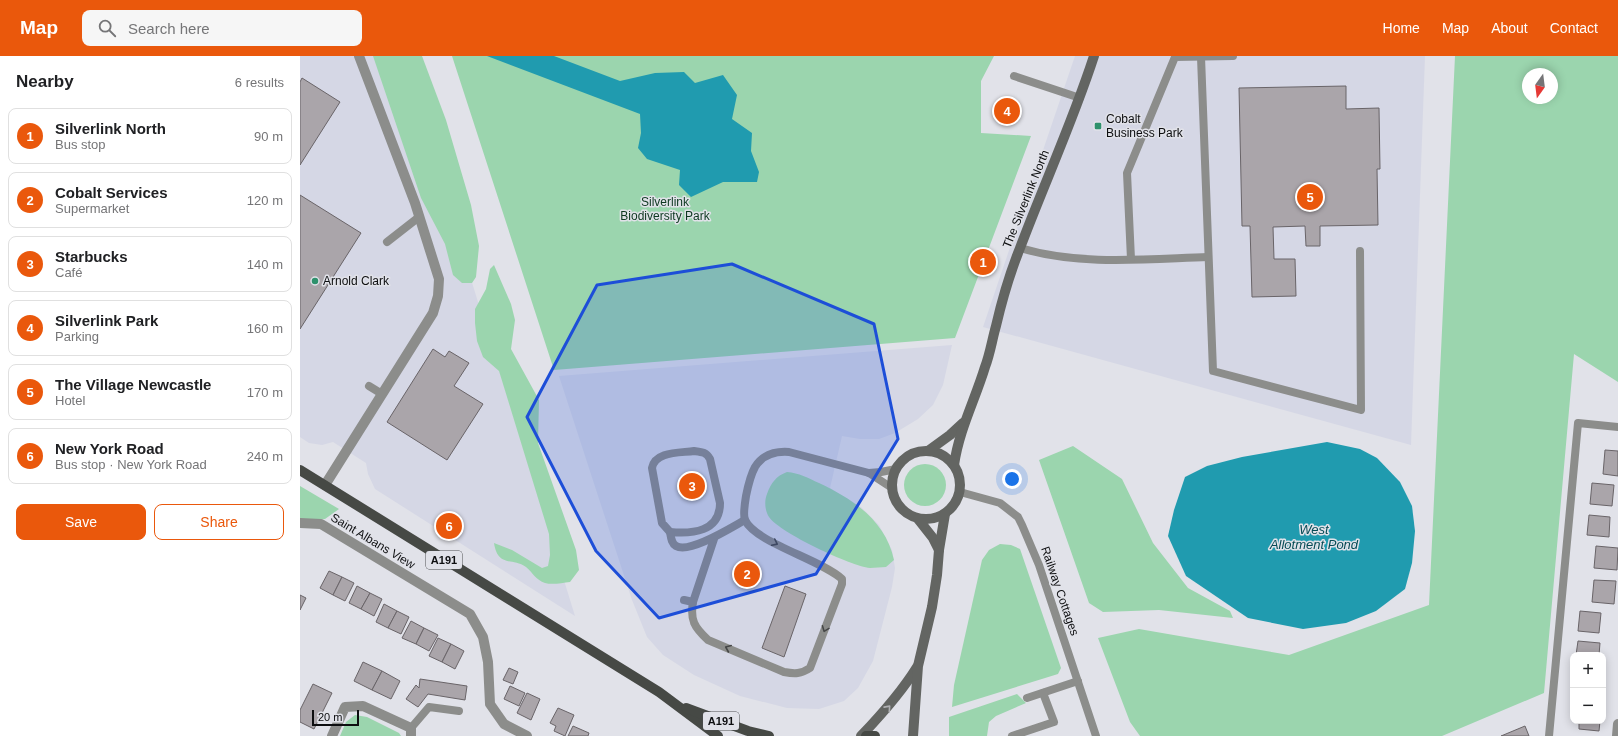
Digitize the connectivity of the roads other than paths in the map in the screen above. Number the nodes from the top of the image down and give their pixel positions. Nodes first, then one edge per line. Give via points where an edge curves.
1 (359, 56) edge
2 (1094, 56) edge
3 (1233, 56) edge
4 (1201, 57) junction
5 (1014, 76) dead end
6 (1080, 98) junction
7 (419, 217) junction
8 (387, 242) dead end
9 (1020, 248) junction
10 (1360, 251) dead end
11 (1208, 257) junction
12 (1131, 259) junction
13 (369, 386) dead end
14 (382, 394) junction
15 (964, 422) junction
16 (1618, 427) edge
17 (928, 451) junction
18 (954, 465) junction
19 (896, 469) junction
20 (300, 470) edge
21 (869, 473) junction
22 (325, 485) junction
23 (892, 488) junction
24 (960, 492) junction
25 (945, 514) junction
26 (918, 519) junction
27 (745, 520) junction
28 (301, 523) edge
29 (670, 532) junction
30 (714, 539) junction
31 (938, 550) junction
32 (684, 600) dead end
33 (693, 602) junction
34 (918, 666) junction
35 (1078, 681) junction
36 (1043, 693) junction
37 (1027, 698) dead end
38 (675, 704) junction
39 (459, 711) dead end
40 (1618, 724) edge
41 (410, 732) edge
42 (332, 736) edge
43 (527, 736) edge
44 (718, 736) edge
45 (769, 736) edge
46 (861, 736) edge
47 (866, 736) edge
48 (875, 736) edge
49 (913, 736) edge
50 (1012, 736) edge
51 (1096, 736) edge
52 (1549, 736) edge
53 (1617, 736) edge

1 - 7 street
2 - 6 street, The Silverlink North
3 - 4 lane
4 - 11 lane
4 - 12 lane via 1175,58 1127,173
5 - 6 lane
6 - 9 street, The Silverlink North
7 - 8 lane
7 - 14 street via 439,279 438,296 433,313
9 - 12 lane via 1076,259
9 - 15 street, The Silverlink North via 986,366
10 - 11 lane via 1361,410 1213,371
11 - 12 lane
13 - 14 lane
14 - 22 street
15 - 17 street, The Silverlink North
15 - 18 street, The Silverlink North
16 - 52 lane via 1578,423
17 - 18 street via 943,455
17 - 19 street via 913,453
18 - 24 street via 960,478
19 - 21 lane
19 - 23 street
20 - 22 main road, A191
21 - 23 lane
21 - 27 lane via 778,451 759,461 753,471 745,501
22 - 38 main road, A191
23 - 26 street via 900,507
24 - 25 street via 955,505
24 - 35 lane, Railway Cottages via 1000,503 1018,517 1039,565
25 - 26 street via 932,519
25 - 31 street
26 - 31 street via 933,538
27 - 30 lane
27 -> 33 lane via 760,536 823,566 842,578 842,584 810,668 796,674 784,672 708,640 694,624
28 - 43 street, Saint Albans View via 321,524 470,614 483,637 488,662 490,704 504,724
29 - 29 lane via 662,523 653,463 663,455 703,452 708,454 720,510 717,518 702,530 684,534
29 - 30 lane via 676,546 684,548
30 - 33 lane
31 - 34 street via 932,607
32 - 33 lane
46 -> 34 street via 897,697
34 - 49 street
35 - 36 lane
35 - 51 lane, Railway Cottages
36 - 37 lane
36 - 50 lane via 1054,722
38 - 44 main road, A191
38 - 45 main road, A191
39 - 41 lane via 429,707
40 - 53 street
41 - 42 street via 363,706 344,707
47 - 48 main road

